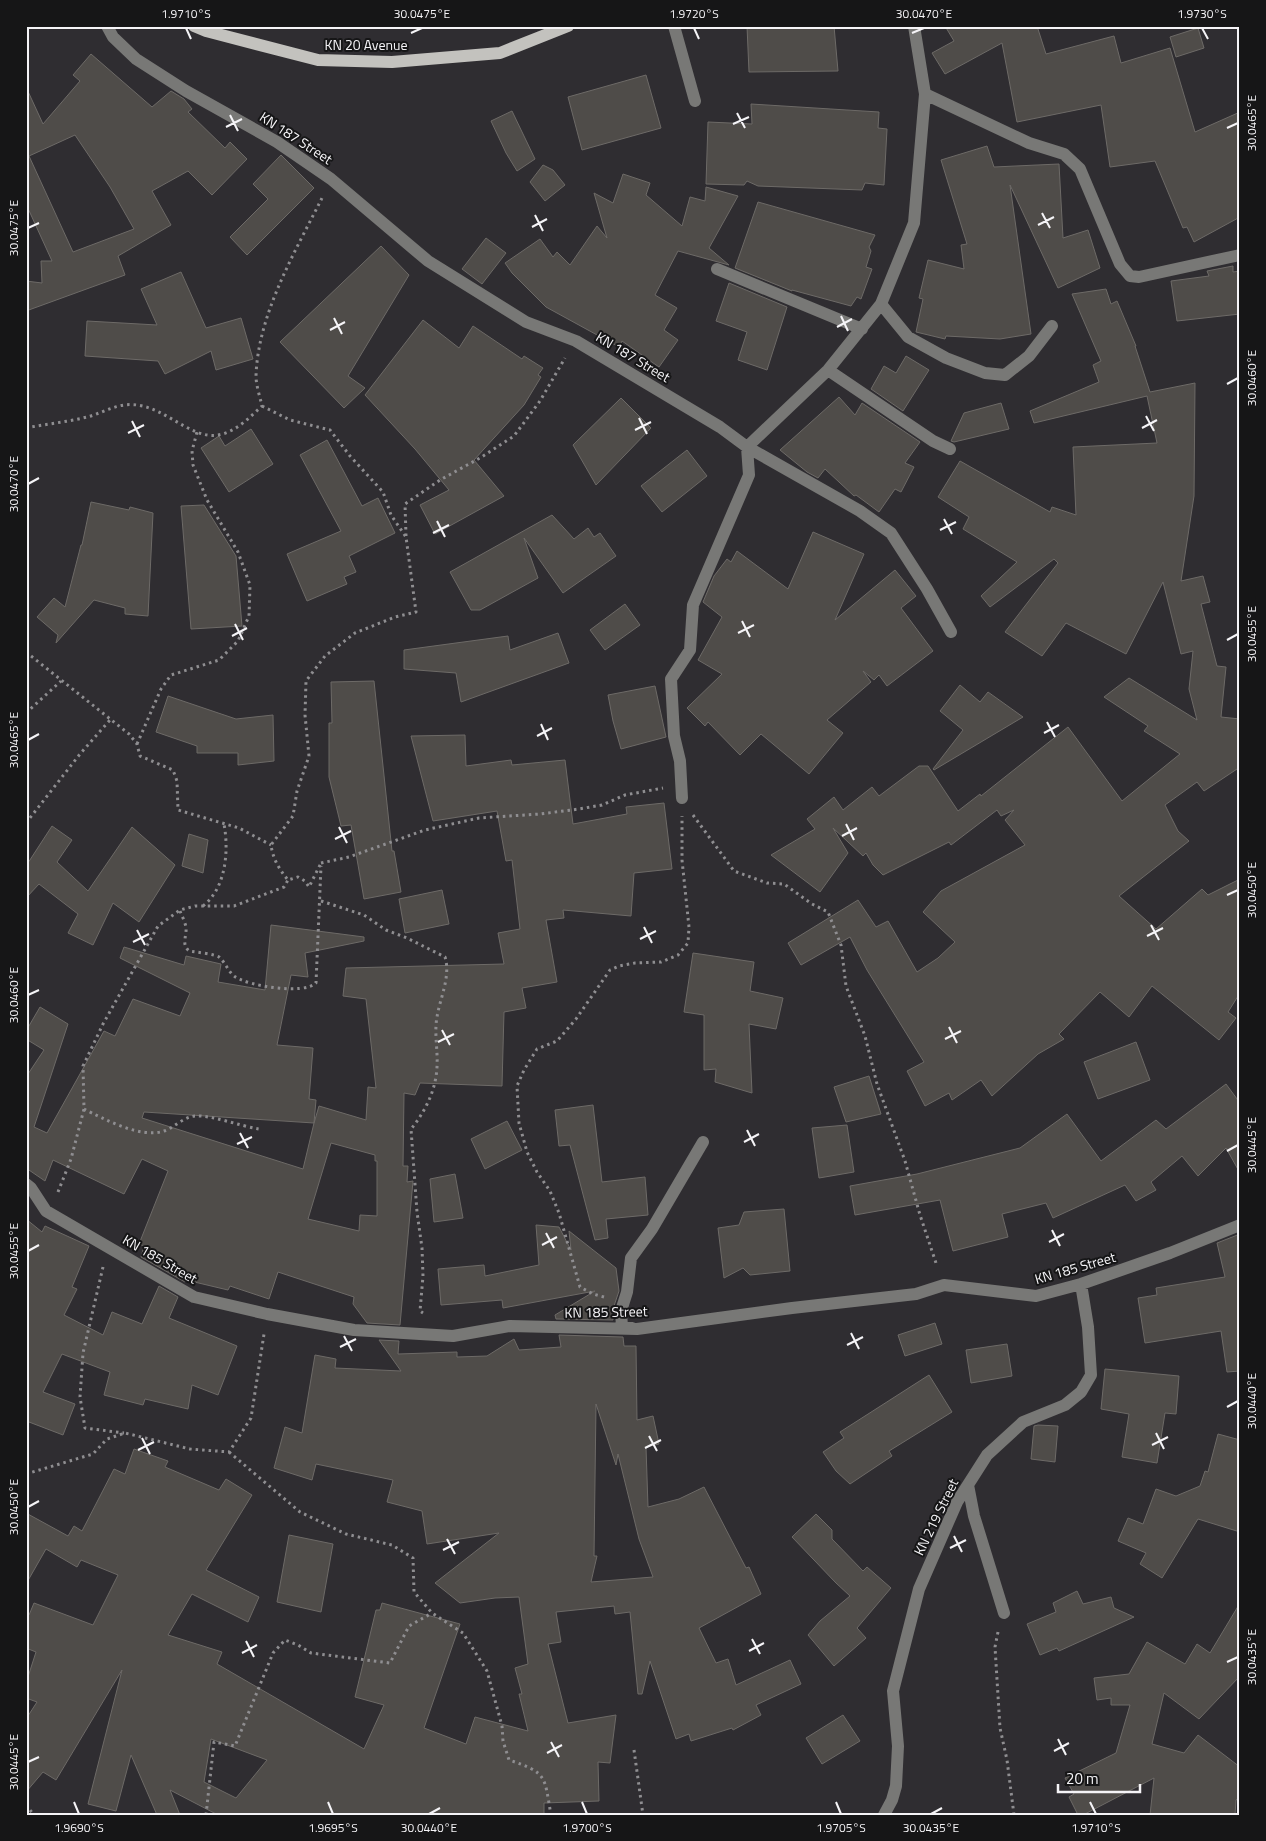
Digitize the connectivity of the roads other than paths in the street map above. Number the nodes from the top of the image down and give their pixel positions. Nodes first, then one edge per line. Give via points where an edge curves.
1 (107, 26) edge
2 (194, 26) edge
3 (568, 26) edge
4 (674, 26) edge
5 (914, 26) edge
6 (925, 94) junction
7 (695, 101) dead end
8 (1240, 255) edge
9 (718, 268) dead end
10 (881, 304) junction
11 (1052, 326) dead end
12 (862, 329) junction
13 (828, 370) junction
14 (747, 447) junction
15 (950, 449) dead end
16 (951, 632) dead end
17 (682, 798) road end
18 (703, 1142) dead end
19 (26, 1184) edge
20 (1240, 1224) edge
21 (1081, 1284) junction
22 (637, 1328) junction
23 (968, 1485) junction
24 (1004, 1612) road end
25 (884, 1815) edge

1 - 14 street, KN 187 Street via 113,37 136,59 277,142 331,179 428,261 526,322 576,341
2 - 3 main road, KN 20 Avenue via 206,32 318,60 392,62 500,53
4 - 7 street
5 - 6 street
6 - 8 street via 1029,143 1064,154 1080,169 1120,264 1130,276 1139,277
6 - 10 street via 914,223
9 - 12 street
10 - 11 street via 908,337 946,358 985,373 1005,375 1028,356
10 - 12 street
12 - 13 street
13 - 14 street
13 - 15 street via 933,441
14 - 16 street, KN 187 Street via 860,511 891,533 928,589
14 - 17 street via 749,475 693,605 690,650 671,679
18 - 22 street via 632,1258 621,1310 622,1327
19 - 22 street, KN 185 Street via 46,1211 194,1297 354,1330 454,1336 510,1326
20 - 21 street, KN 185 Street
21 - 22 street, KN 185 Street via 1036,1296 944,1285 916,1294
21 - 23 street, KN 219 Street via 1092,1375 1081,1392 1065,1405 1023,1422 987,1455
23 - 24 street via 974,1516
23 - 25 street, KN 219 Street via 957,1502 919,1589 906,1639 893,1691 898,1746 896,1786

